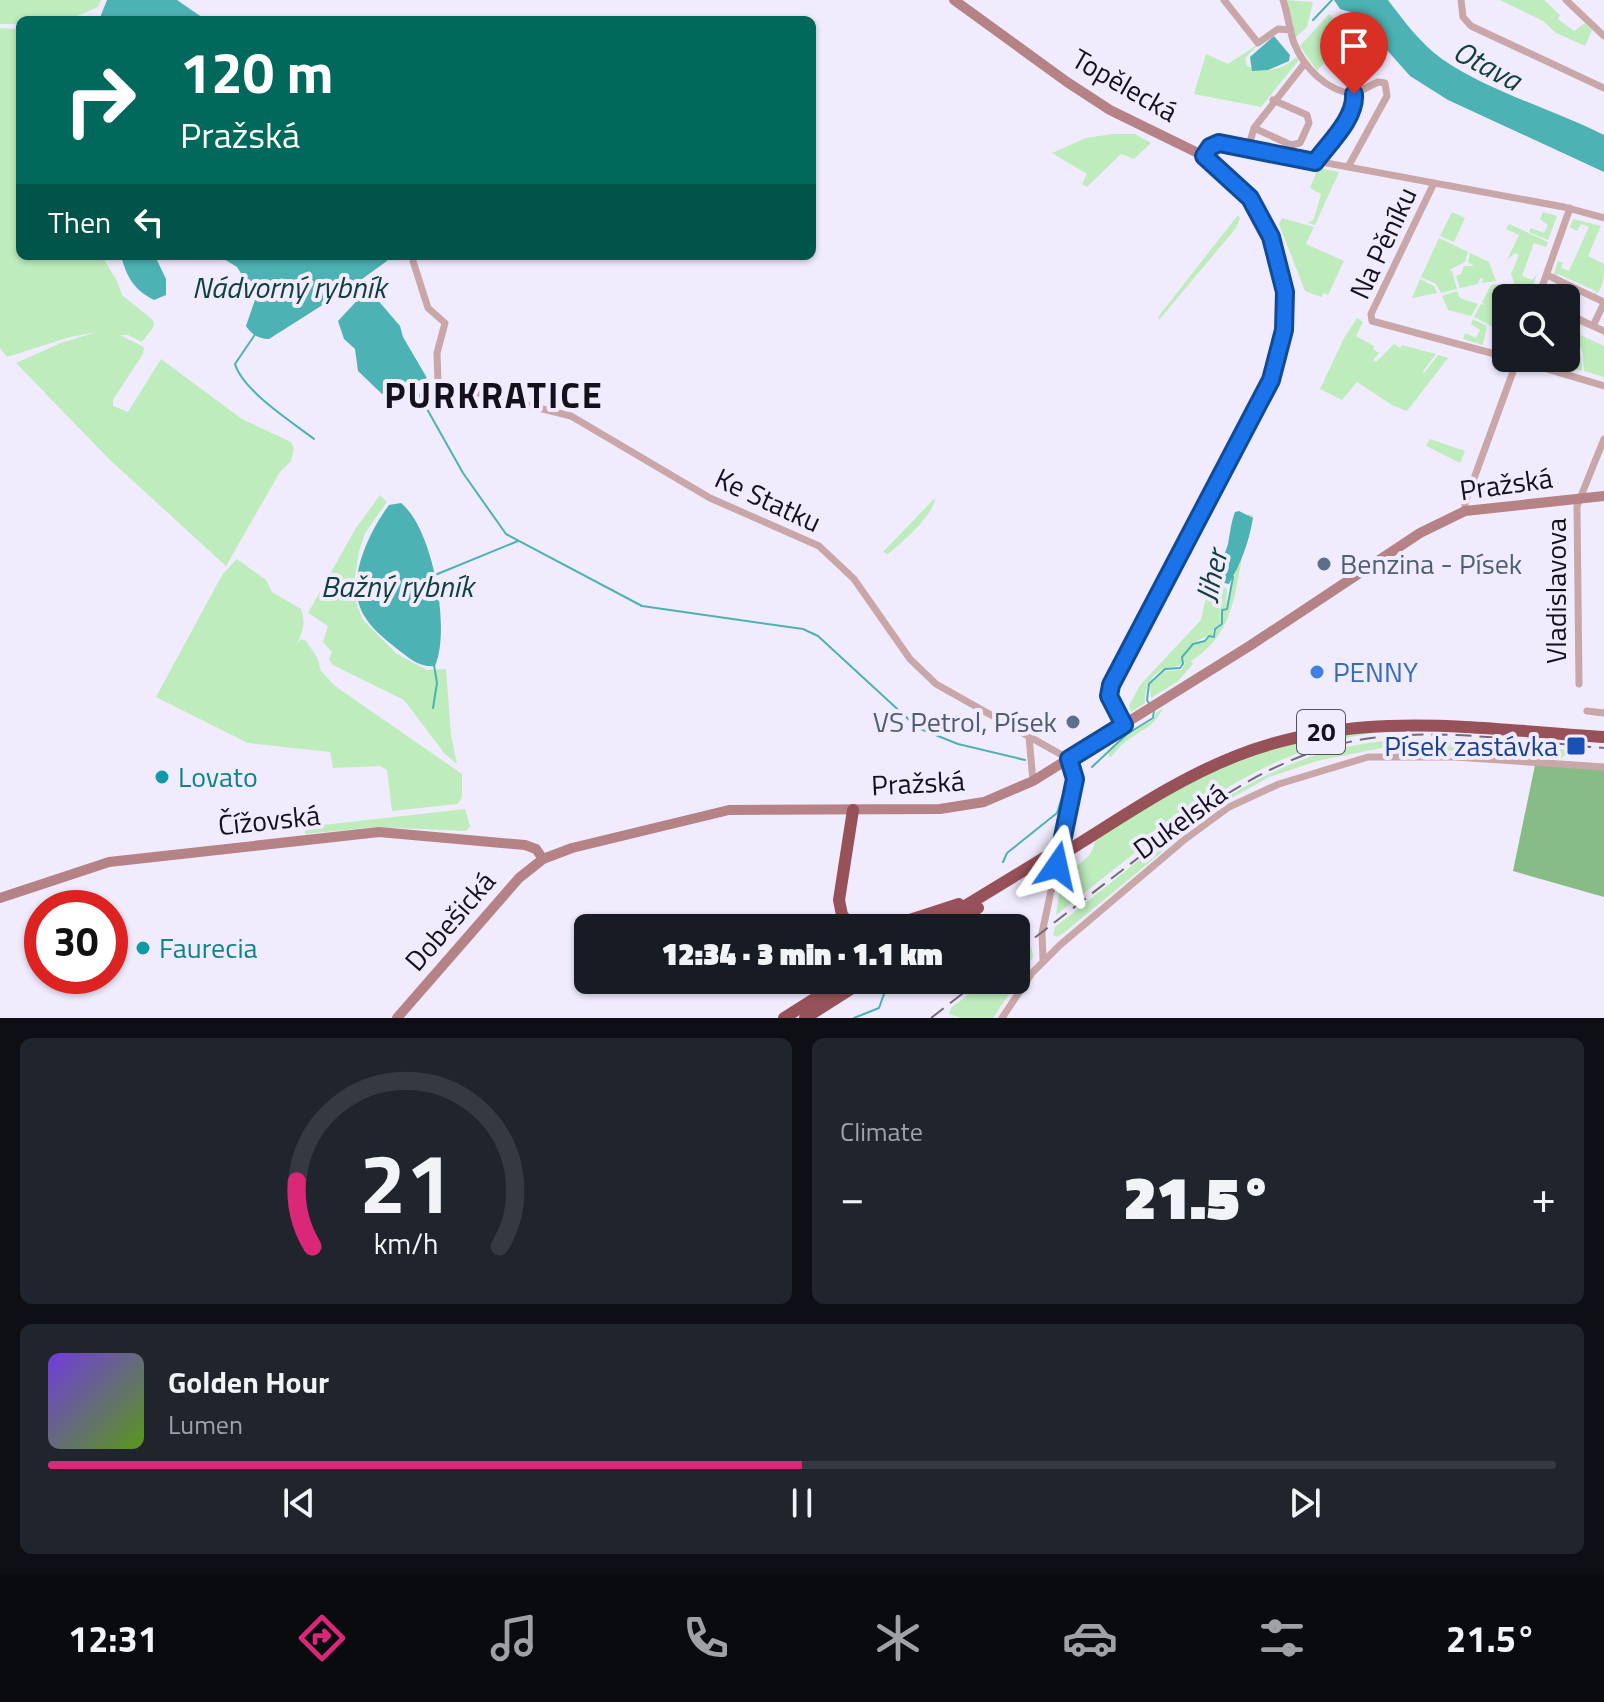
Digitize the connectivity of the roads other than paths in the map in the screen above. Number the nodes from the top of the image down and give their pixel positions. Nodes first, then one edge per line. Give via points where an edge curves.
1 (954, 0) edge
2 (1224, 0) edge
3 (1283, 0) edge
4 (1461, 0) edge
5 (1566, 0) edge
6 (1291, 30) junction
7 (1604, 36) edge
8 (1305, 63) junction
9 (1604, 88) edge
10 (1354, 94) junction
11 (1273, 100) junction
12 (1254, 128) junction
13 (1248, 149) junction
14 (1204, 156) junction
15 (1315, 162) junction
16 (1348, 167) junction
17 (1434, 183) junction
18 (1570, 208) junction
19 (1604, 218) edge
20 (413, 261) dead end
21 (1547, 275) junction
22 (1543, 284) edge
23 (1604, 289) edge
24 (1602, 302) edge
25 (1580, 320) edge
26 (1593, 326) junction
27 (1604, 331) edge
28 (1492, 353) edge
29 (1507, 372) edge
30 (1552, 372) edge
31 (1604, 386) edge
32 (1604, 439) edge
33 (1604, 496) edge
34 (1579, 499) junction
35 (1465, 511) junction
36 (1579, 684) dead end
37 (1587, 711) dead end
38 (1604, 713) edge
39 (1124, 725) junction
40 (1604, 730) edge
41 (1029, 737) junction
42 (1604, 737) edge
43 (1069, 759) junction
44 (1604, 767) edge
45 (1033, 781) junction
46 (853, 810) junction
47 (1066, 848) junction
48 (1050, 858) junction
49 (543, 859) junction
50 (984, 895) junction
51 (0, 898) edge
52 (842, 914) edge
53 (927, 914) edge
54 (952, 914) edge
55 (968, 914) edge
56 (1043, 959) junction
57 (822, 994) edge
58 (843, 994) edge
59 (397, 1018) edge
60 (784, 1018) edge
61 (805, 1018) edge
62 (1002, 1018) edge

1 - 14 street, Topělecká via 1110,110
2 - 6 street via 1258,43 1278,29
3 - 6 street
4 - 9 street via 1463,17 1471,26
5 - 7 street
6 - 8 street
8 - 10 street via 1339,92
8 - 11 street
10 - 15 street via 1346,120
10 - 16 street via 1378,82 1385,83 1387,96
11 - 12 street
11 - 12 street via 1307,115 1300,143 1291,145
12 - 13 street
13 - 14 street via 1219,143
13 - 15 street
14 - 39 street, Topělecká via 1250,198 1271,237 1285,292 1284,330 1271,380 1111,685 1109,696
15 - 16 street
16 - 17 street
17 - 18 street
17 - 28 street, Na Pěníku via 1372,321
18 - 19 street
18 - 21 street
20 - 41 street, Ke Statku via 428,308 445,323 437,353 438,383 571,416 710,498 819,546 854,579 910,659 936,684
21 - 22 street
21 - 24 street
23 - 24 street
24 - 26 street
25 - 26 street
26 - 27 street
29 - 35 street
30 - 31 street
32 - 34 street
33 - 34 street, Pražská
34 - 35 street, Pražská
34 - 36 street, Vladislavova
35 - 39 street, Pražská via 1420,533
37 - 38 street
39 - 43 street, Pražská
40 - 47 highway, 20 via 1403,718 1295,730 1205,762
41 - 43 street, Ke Statku
41 - 45 street
42 - 47 highway, 20 via 1407,724 1304,735 1210,767
43 - 45 street, Pražská
43 - 56 street via 1075,779 1042,933
44 - 56 street, Dukelská via 1368,757 1279,784 1229,807 1184,840
45 - 46 street, Pražská via 955,808
46 - 49 street, Pražská via 729,810
46 - 52 highway via 839,900
47 - 48 highway, 20, bridge
48 - 50 highway, 20
48 - 55 highway, 20
49 - 51 street, Čížovská via 525,845 379,832 109,862
49 - 59 street, Dobešická via 519,878
50 - 53 highway, 20
50 - 54 highway, 20
56 - 62 street, Dukelská
57 - 60 highway
58 - 61 highway

